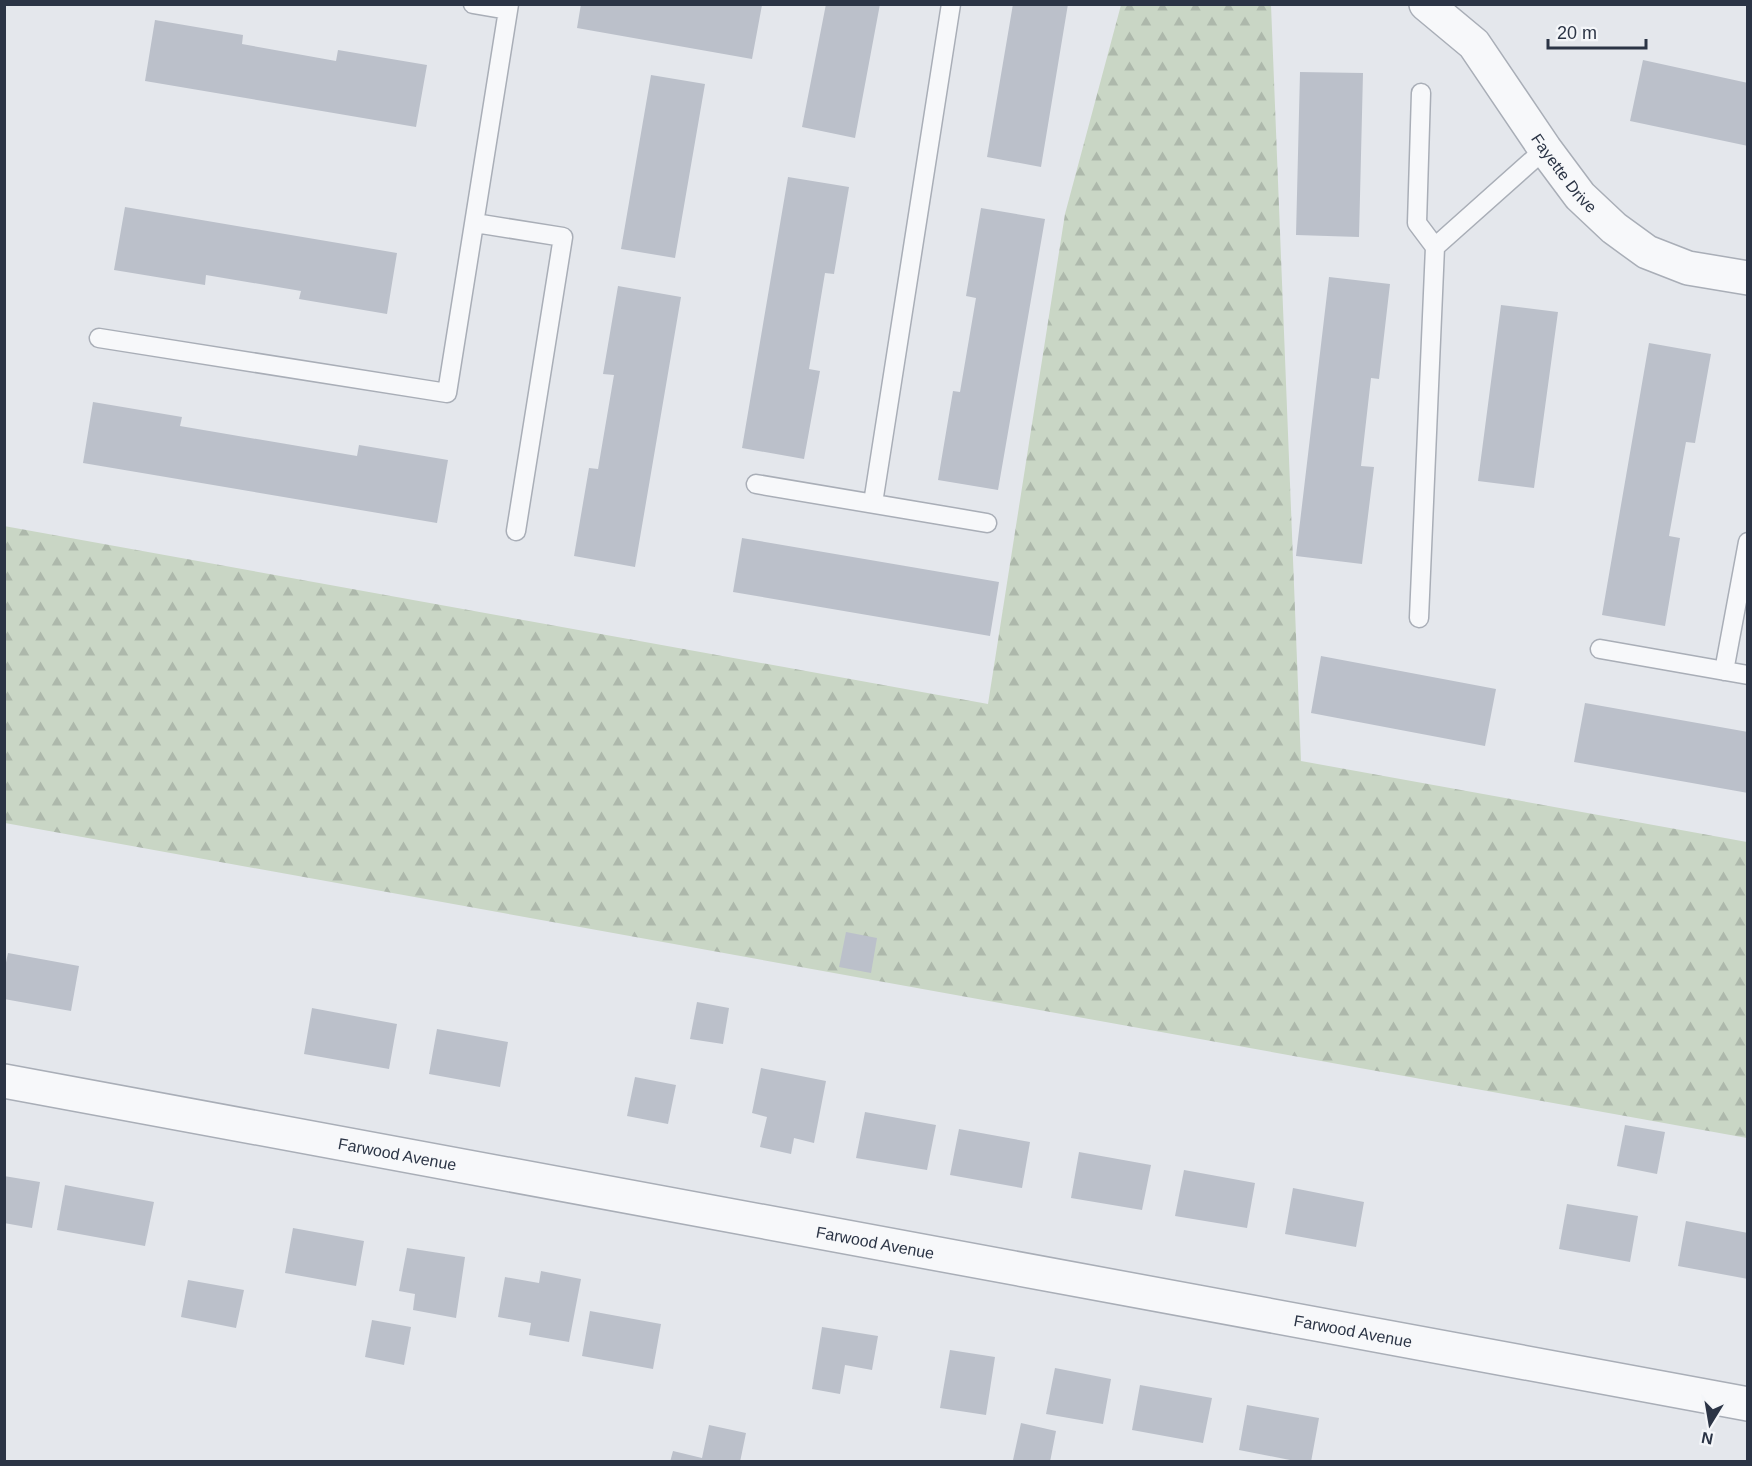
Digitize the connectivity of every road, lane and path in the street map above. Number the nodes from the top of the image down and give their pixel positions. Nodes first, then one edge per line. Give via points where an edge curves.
1 (473, 4) edge
2 (951, 4) edge
3 (1426, 4) edge
4 (508, 7) edge
5 (1420, 93) dead end
6 (1545, 149) junction
7 (475, 223) junction
8 (1434, 247) junction
9 (1748, 278) edge
10 (99, 338) dead end
11 (756, 484) dead end
12 (873, 503) junction
13 (987, 523) dead end
14 (516, 531) dead end
15 (1748, 542) edge
16 (1419, 618) dead end
17 (1600, 649) dead end
18 (1724, 671) junction
19 (1748, 675) edge
20 (4, 1081) edge
21 (1748, 1404) edge

1 - 4 lane
2 - 12 lane
3 - 6 street, Fayette Drive via 1474,44
4 - 7 lane
5 - 8 lane via 1417,223
6 - 8 lane
6 - 9 street, Fayette Drive via 1580,196 1647,252 1688,268
7 - 10 lane via 447,393
7 - 14 lane via 563,237
8 - 16 lane
11 - 12 lane
12 - 13 lane
15 - 18 lane
17 - 18 lane
18 - 19 lane
20 - 21 street, Farwood Avenue

